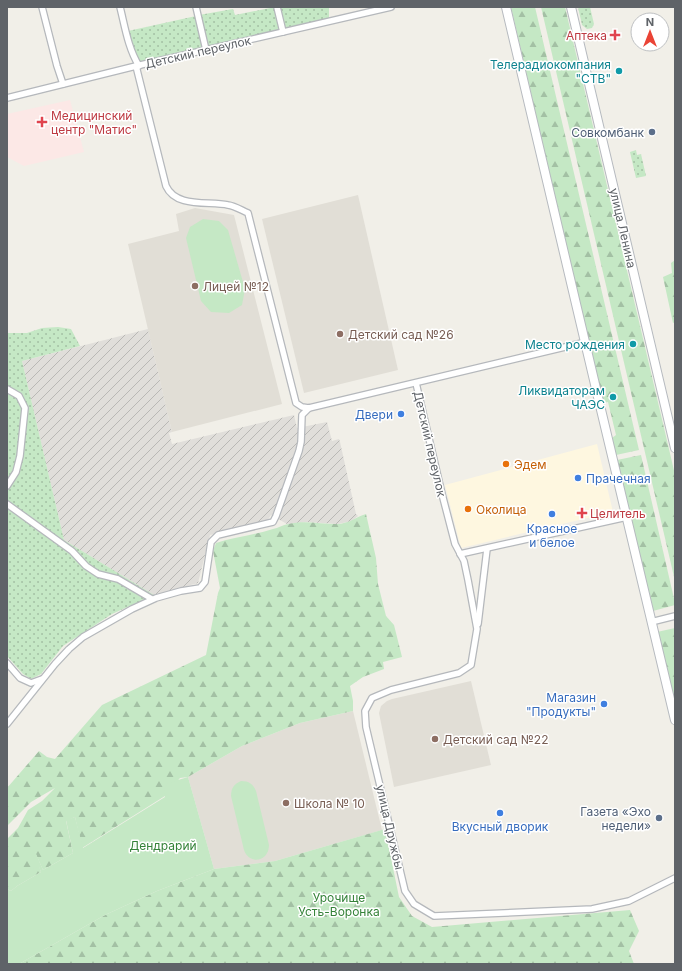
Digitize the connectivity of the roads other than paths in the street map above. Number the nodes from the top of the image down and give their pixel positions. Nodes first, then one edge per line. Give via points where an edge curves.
1 (42, 7) edge
2 (120, 7) edge
3 (196, 7) edge
4 (277, 7) edge
5 (391, 7) edge
6 (506, 7) edge
7 (571, 7) edge
8 (283, 32) junction
9 (206, 50) junction
10 (137, 66) junction
11 (63, 84) junction
12 (7, 98) edge
13 (586, 342) junction
14 (416, 383) junction
15 (7, 389) edge
16 (309, 408) junction
17 (675, 448) edge
18 (7, 486) edge
19 (7, 504) edge
20 (627, 517) junction
21 (487, 548) junction
22 (460, 554) junction
23 (152, 599) junction
24 (675, 616) edge
25 (651, 622) junction
26 (477, 629) junction
27 (7, 663) edge
28 (43, 679) junction
29 (675, 720) edge
30 (7, 724) edge
31 (675, 878) edge

1 - 11 street
2 - 10 street via 129,46
3 - 9 street
4 - 8 street
5 - 8 street, Детский переулок
6 - 13 street
7 - 17 street, улица Ленина
8 - 9 street, Детский переулок
9 - 10 street, Детский переулок
10 - 11 street
10 - 16 street, Детский переулок via 169,192 182,200 228,205 248,213 296,403
11 - 12 street
13 - 14 street
13 - 20 street
14 - 16 street, Детский переулок
14 - 22 street, Детский переулок via 442,494
15 - 18 street via 19,396 25,408 20,456 16,472
16 - 23 street via 302,415 299,451 273,522 218,535 211,542 205,582 200,588
19 - 23 street via 72,551 98,574 118,579
20 - 21 street
20 - 25 street
21 - 22 street
21 - 26 street
22 - 26 street, улица Дружбы via 464,561
23 - 28 street via 83,637 69,648
24 - 25 street
25 - 29 street
26 - 31 street, улица Дружбы via 471,665 459,673 391,690 372,698 365,711 366,727 401,876 405,891 414,904 434,916 592,909 629,901
27 - 28 street via 20,678 31,683
28 - 30 street

